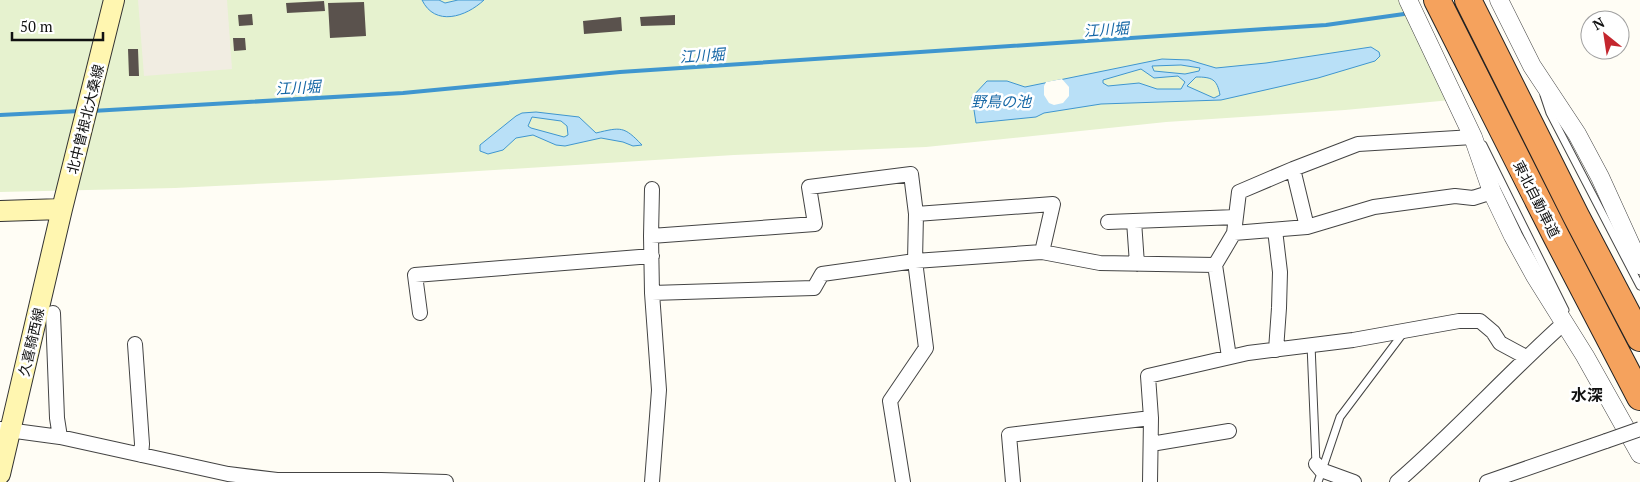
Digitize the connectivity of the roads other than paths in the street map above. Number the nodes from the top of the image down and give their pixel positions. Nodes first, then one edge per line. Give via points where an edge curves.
1 (114, 0) edge
2 (1408, 0) edge
3 (1437, 0) edge
4 (1468, 0) edge
5 (1499, 0) edge
6 (1543, 83) junction
7 (1473, 137) junction
8 (1292, 168) junction
9 (652, 189) dead end
10 (1492, 192) junction
11 (62, 209) junction
12 (0, 211) edge
13 (916, 214) junction
14 (1236, 217) junction
15 (1134, 221) junction
16 (1108, 222) dead end
17 (1307, 227) junction
18 (1275, 230) junction
19 (1234, 233) junction
20 (652, 236) junction
21 (1042, 252) junction
22 (652, 256) junction
23 (1639, 260) edge
24 (915, 261) junction
25 (1136, 264) junction
26 (1214, 265) junction
27 (1640, 286) edge
28 (652, 294) junction
29 (53, 313) dead end
30 (420, 313) dead end
31 (1564, 323) junction
32 (1405, 331) junction
33 (1640, 338) edge
34 (135, 344) dead end
35 (1311, 345) junction
36 (1276, 350) junction
37 (1526, 357) junction
38 (1229, 358) junction
39 (1640, 397) edge
40 (1151, 418) junction
41 (5, 430) edge
42 (1640, 430) edge
43 (1229, 431) dead end
44 (60, 437) junction
45 (1150, 444) junction
46 (1640, 454) edge
47 (141, 455) junction
48 (1318, 472) edge
49 (0, 474) edge
50 (446, 482) edge
51 (652, 482) edge
52 (903, 482) edge
53 (1013, 482) edge
54 (1150, 482) edge
55 (1354, 482) edge
56 (1397, 482) edge
57 (1487, 482) edge

1 - 11 main road, 北中曽根北大桑線
2 - 7 street
3 - 39 highway, 東北自動車道
4 - 33 highway, 東北自動車道
5 - 6 street
6 - 23 street via 1577,134
6 - 27 lane via 1550,113
7 - 8 street via 1358,144
7 - 10 street
7 - 31 lane via 1481,142 1489,155 1561,299 1566,317
8 - 14 street via 1239,192
8 - 17 street
9 - 20 street
10 - 17 street via 1473,198 1455,196 1374,207
10 - 31 street via 1513,236
11 - 12 main road
11 - 41 main road, 久喜騎西線
13 - 20 street via 910,174 809,187 815,224
13 - 21 street via 1053,204
13 - 24 street
14 - 15 street
14 - 19 street
15 - 16 street
15 - 25 street
17 - 18 street
18 - 19 street
18 - 36 street via 1280,272
19 - 26 street
20 - 22 street
21 - 24 street
21 - 25 street via 1100,263
22 - 28 street
22 - 30 street via 415,275
24 - 28 street via 822,274 814,288
24 - 52 street via 926,348 890,401
25 - 26 street
26 - 38 street
28 - 51 street via 659,390
29 - 44 street
31 - 37 street
31 - 46 street
32 - 35 street
32 - 37 street via 1480,321 1500,342
32 - 48 lane via 1340,417
34 - 47 street
35 - 36 street
35 - 48 lane
36 - 38 street
37 - 56 street
38 - 40 street via 1148,376
40 - 45 street
40 - 53 street via 1010,435
41 - 44 street
41 - 49 main road, 久喜騎西線
42 - 57 street, bridge
43 - 45 street
44 - 47 street
45 - 54 street
47 - 50 street via 228,474 277,480
48 - 55 street

